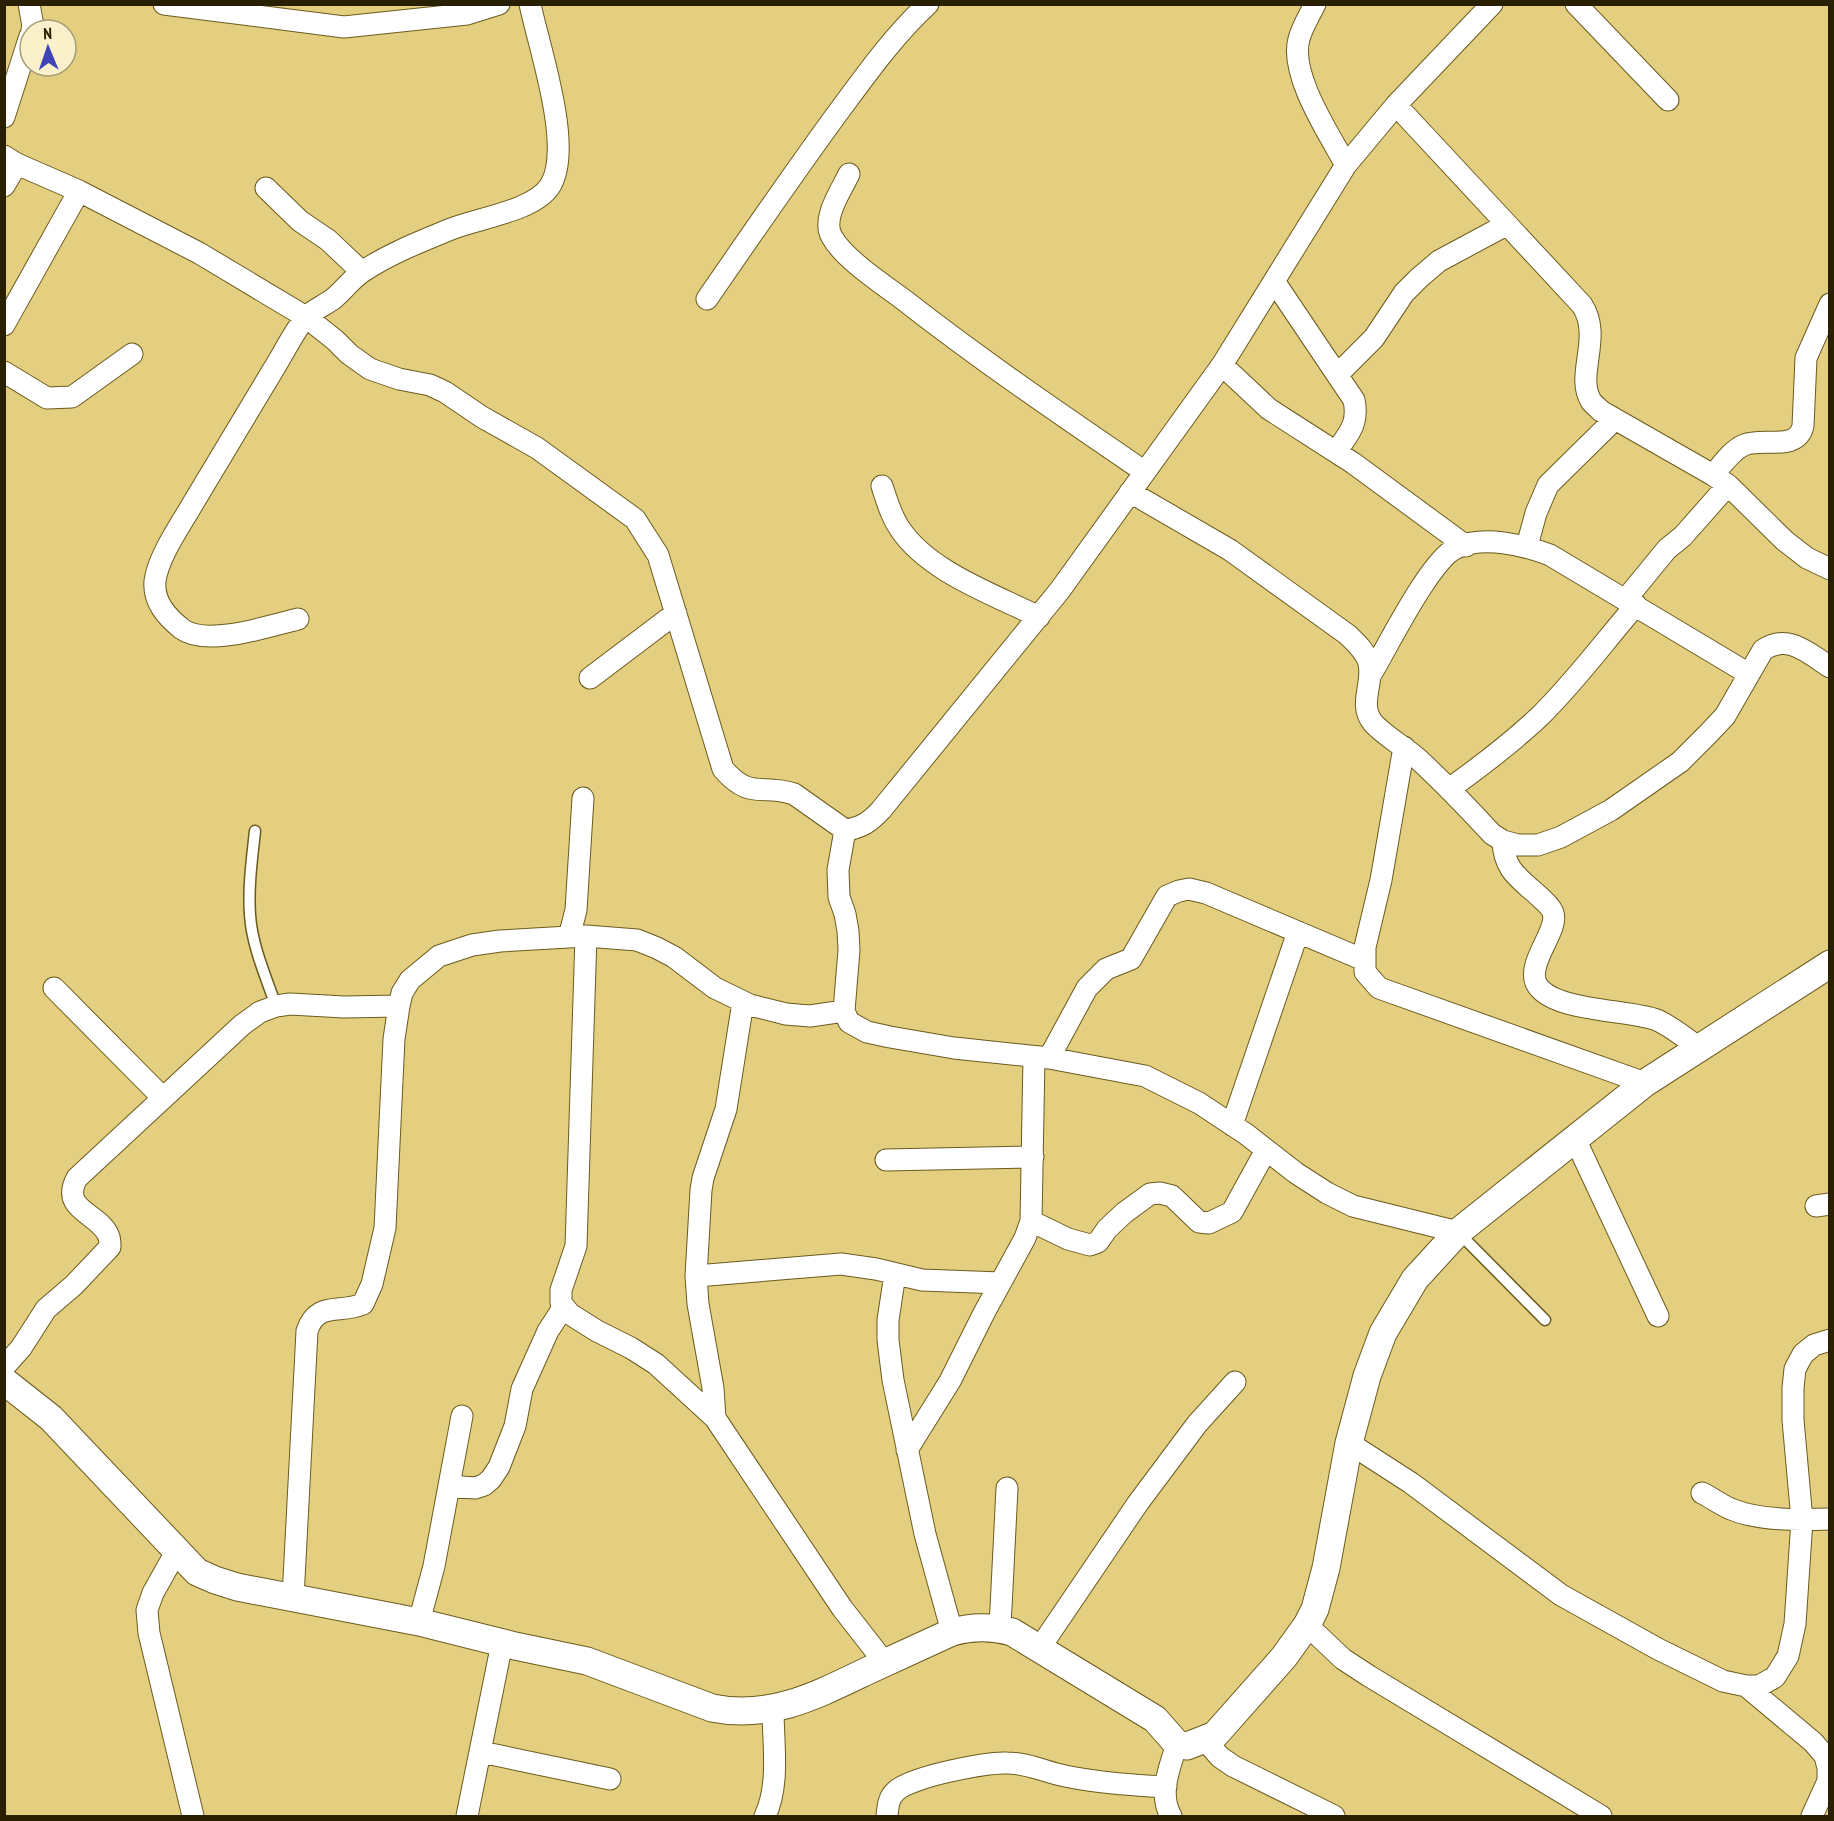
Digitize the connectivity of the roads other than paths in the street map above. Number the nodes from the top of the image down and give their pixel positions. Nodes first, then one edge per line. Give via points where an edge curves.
1 (164, 4) edge
2 (499, 4) edge
3 (530, 4) edge
4 (928, 4) edge
5 (1315, 4) edge
6 (1492, 4) edge
7 (1576, 4) edge
8 (18, 73) edge
9 (1668, 100) dead end
10 (1396, 105) junction
11 (4, 117) edge
12 (11, 160) edge
13 (1346, 165) junction
14 (849, 174) dead end
15 (4, 186) edge
16 (266, 188) dead end
17 (79, 191) junction
18 (1506, 225) junction
19 (362, 272) junction
20 (1274, 281) junction
21 (707, 299) dead end
22 (1830, 304) edge
23 (306, 317) junction
24 (4, 325) edge
25 (132, 354) dead end
26 (1222, 365) junction
27 (4, 372) edge
28 (1338, 374) junction
29 (1615, 419) junction
30 (1336, 452) junction
31 (1145, 472) junction
32 (1720, 480) junction
33 (882, 486) dead end
34 (1130, 492) junction
35 (1466, 546) junction
36 (1527, 546) junction
37 (1830, 569) edge
38 (1631, 602) junction
39 (676, 613) junction
40 (1038, 617) junction
41 (298, 619) dead end
42 (1830, 668) edge
43 (1749, 674) junction
44 (1370, 676) junction
45 (590, 678) dead end
46 (1404, 747) junction
47 (1449, 789) junction
48 (583, 798) dead end
49 (845, 830) junction
50 (255, 831) dead end
51 (1503, 841) junction
52 (1298, 932) junction
53 (578, 937) junction
54 (1364, 960) junction
55 (1830, 964) edge
56 (54, 988) dead end
57 (743, 1002) junction
58 (276, 1006) junction
59 (399, 1006) junction
60 (844, 1011) junction
61 (1699, 1048) junction
62 (1042, 1057) junction
63 (1645, 1083) junction
64 (163, 1098) junction
65 (1232, 1125) junction
66 (1575, 1139) junction
67 (1266, 1150) junction
68 (1033, 1157) junction
69 (886, 1160) dead end
70 (1031, 1221) junction
71 (1458, 1232) junction
72 (896, 1274) junction
73 (696, 1276) junction
74 (1000, 1283) junction
75 (563, 1308) junction
76 (1658, 1316) dead end
77 (1545, 1320) dead end
78 (1830, 1340) edge
79 (4, 1367) edge
80 (4, 1381) edge
81 (1235, 1382) dead end
82 (462, 1416) dead end
83 (715, 1418) junction
84 (1350, 1443) junction
85 (907, 1450) junction
86 (449, 1486) junction
87 (1007, 1488) dead end
88 (1702, 1493) dead end
89 (1830, 1519) edge
90 (1802, 1520) junction
91 (177, 1552) junction
92 (293, 1598) junction
93 (419, 1622) junction
94 (1306, 1625) junction
95 (996, 1627) junction
96 (952, 1632) junction
97 (502, 1643) junction
98 (1039, 1649) junction
99 (885, 1663) junction
100 (1746, 1686) junction
101 (773, 1709) junction
102 (1204, 1739) junction
103 (1177, 1743) junction
104 (481, 1752) junction
105 (610, 1779) dead end
106 (1166, 1787) junction
107 (193, 1816) edge
108 (467, 1816) edge
109 (765, 1816) edge
110 (887, 1816) edge
111 (1171, 1816) edge
112 (1334, 1816) edge
113 (1601, 1816) edge
114 (1812, 1816) edge

1 - 2 street via 344,27 467,14
3 - 19 street via 554,105 557,159 551,184 541,196 525,204 454,228
4 - 21 street via 909,21 849,98
5 - 13 street via 1299,38 1298,59 1311,100
6 - 10 street
7 - 9 street
8 - 11 street
10 - 13 street
10 - 18 street
12 - 15 street
12 - 17 street
13 - 20 street
14 - 31 street via 829,224 831,236 841,249 996,370
16 - 19 street
17 - 23 street via 198,253
17 - 24 street
18 - 28 street via 1439,261 1419,278 1374,338
18 - 29 street via 1588,314 1591,329 1587,389 1601,411
19 - 23 street via 332,300
20 - 26 street
20 - 28 street
22 - 32 street via 1806,358 1801,435 1794,440 1746,444 1736,450
23 - 39 street via 370,369 445,392 544,453 635,519 658,555
23 - 41 street via 173,537 155,580 158,602 166,615 194,634 215,636
25 - 27 street via 72,398 47,398
26 - 30 street via 1269,409
26 - 31 street
28 - 30 street via 1357,413
29 - 32 street
29 - 36 street via 1548,485
30 - 35 street
31 - 34 street
32 - 37 street via 1785,542
32 - 38 street via 1683,536 1667,549
33 - 40 street via 899,528 927,557
34 - 40 street
34 - 44 street via 1230,550 1348,635 1364,651
35 - 36 street
35 - 44 street via 1440,559
36 - 38 street
38 - 43 street
38 - 47 street via 1555,701
39 - 45 street
39 - 49 street via 723,769 747,789 785,790 794,794
40 - 49 street via 881,810 859,828
42 - 43 street via 1798,647 1784,643 1763,650
43 - 51 street via 1725,716 1680,762 1611,810 1538,845
44 - 46 street via 1366,692 1368,714
46 - 47 street
46 - 54 street
47 - 51 street
48 - 53 street
49 - 60 street via 838,870 839,897 849,941
50 - 58 lane via 250,917 253,938
51 - 61 street via 1508,867 1554,914 1535,972 1536,983 1544,993 1575,1006 1656,1020
52 - 54 street
52 - 62 street via 1206,893 1189,889 1167,896 1131,959 1106,969 1087,988
52 - 65 street
53 - 57 street via 637,940 674,957 715,988
53 - 59 street via 500,941 439,956 410,980
53 - 75 street via 576,1246 561,1290
54 - 63 street via 1365,972 1379,988
55 - 61 street
56 - 64 street
57 - 60 street via 810,1017
57 - 73 street via 726,1109 703,1178
58 - 59 street
58 - 64 street via 242,1025
59 - 92 street via 385,1228 372,1284 363,1304 318,1312 307,1330
60 - 62 street via 849,1022 878,1035
61 - 63 street
62 - 65 street via 1145,1076
62 - 68 street
63 - 66 street
64 - 79 street via 77,1178 72,1187 76,1204 105,1230 110,1247 46,1309
65 - 67 street
66 - 71 street
66 - 76 street
67 - 70 street via 1232,1212 1209,1223 1199,1222 1172,1196 1160,1193 1150,1194 1124,1213 1098,1242 1090,1245
67 - 71 street via 1327,1193 1353,1206
68 - 69 street
68 - 70 street
70 - 74 street
71 - 77 lane
71 - 84 street via 1415,1279 1383,1333
72 - 73 street via 841,1264
72 - 74 street via 922,1280
72 - 85 street via 888,1340
73 - 83 street
74 - 85 street via 950,1381
75 - 83 street via 656,1364
75 - 86 street via 522,1389 515,1426 499,1467 484,1485
78 - 90 street via 1803,1354 1795,1369 1793,1420
80 - 91 street via 51,1418
81 - 98 street via 1197,1424 1138,1503
82 - 86 street
83 - 99 street via 842,1608
84 - 94 street via 1322,1590
84 - 100 street via 1411,1483 1561,1595 1723,1681
85 - 96 street
86 - 93 street via 435,1566
87 - 95 street via 1000,1622
88 - 90 street via 1747,1514
89 - 90 street
90 - 100 street via 1796,1623 1788,1656 1775,1677 1759,1686
91 - 92 street via 197,1572 215,1580
91 - 107 street via 147,1610 149,1633
92 - 93 street
93 - 97 street
94 - 102 street via 1284,1657 1215,1735
94 - 113 street via 1343,1659 1369,1676
95 - 96 street
95 - 98 street
96 - 99 street
97 - 101 street via 587,1661 712,1708 731,1712
97 - 104 street
98 - 103 street via 1155,1719
99 - 101 street via 806,1700
100 - 114 street via 1813,1742 1824,1756 1828,1781
101 - 109 street via 773,1787
102 - 103 street via 1187,1746
102 - 112 street via 1233,1766
103 - 106 street
104 - 105 street
104 - 108 street
106 - 110 street via 1096,1782 1005,1762 917,1780 896,1791
106 - 111 street via 1166,1808

